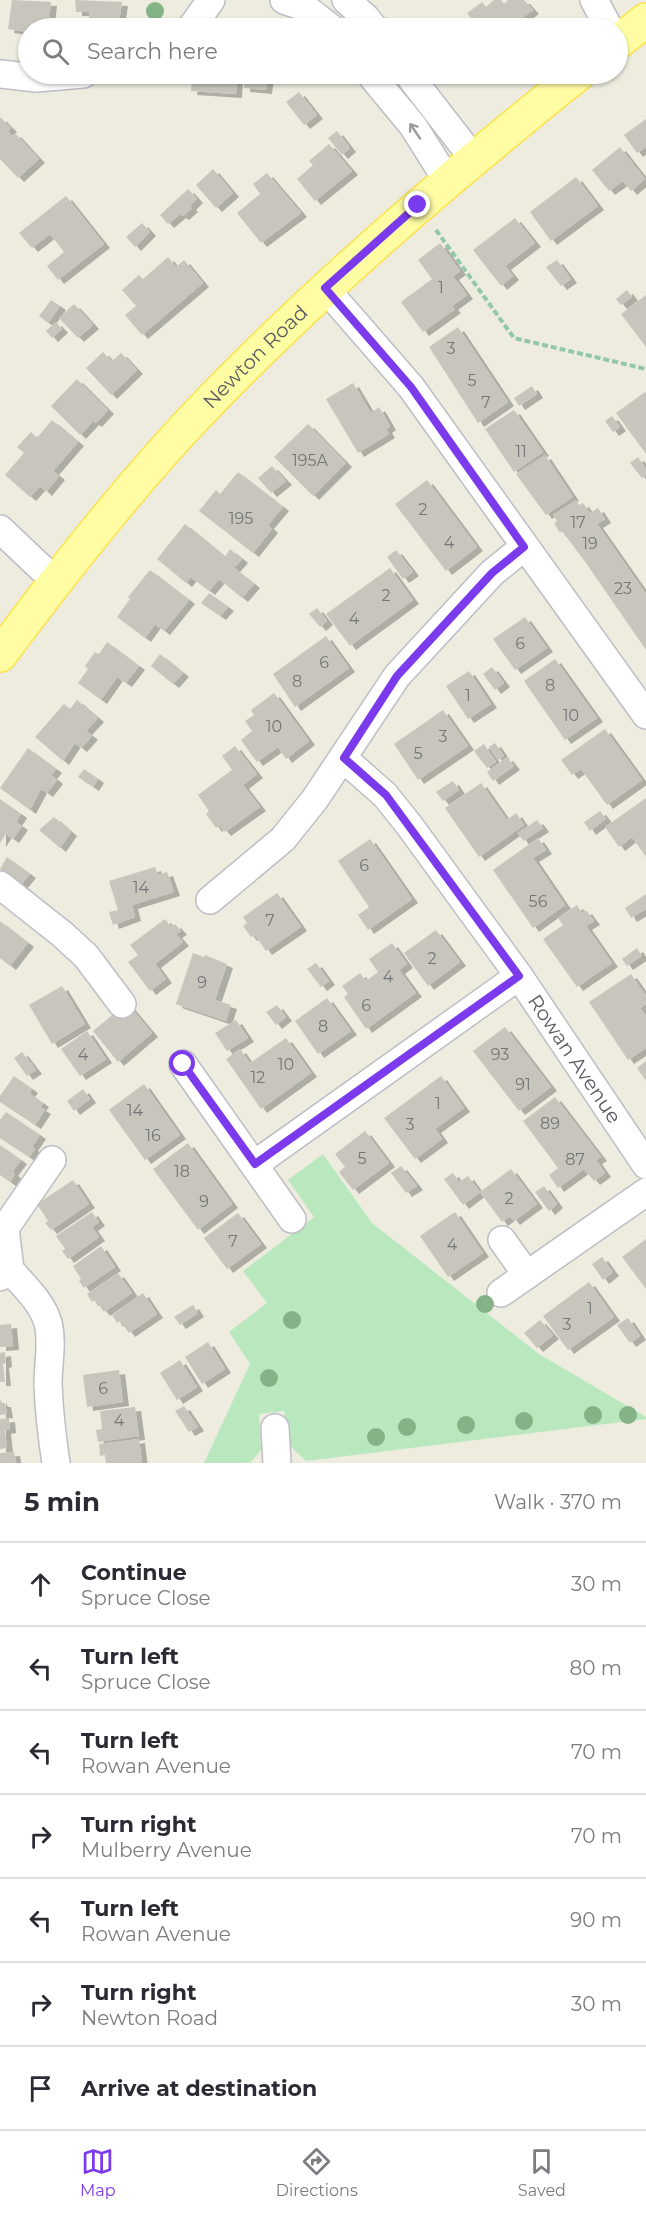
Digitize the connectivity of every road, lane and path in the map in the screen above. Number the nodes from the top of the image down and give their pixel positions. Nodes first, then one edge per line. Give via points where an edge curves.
1 (211, 0) edge
2 (284, 0) edge
3 (346, 0) edge
4 (594, 0) edge
5 (198, 18) edge
6 (318, 18) edge
7 (366, 18) edge
8 (604, 18) edge
9 (646, 20) edge
10 (628, 34) edge
11 (0, 74) edge
12 (18, 76) edge
13 (378, 84) edge
14 (416, 84) edge
15 (566, 84) edge
16 (473, 158) junction
17 (447, 180) junction
18 (418, 205) junction
19 (325, 288) junction
20 (646, 369) edge
21 (0, 529) edge
22 (524, 547) junction
23 (56, 582) junction
24 (0, 655) edge
25 (646, 715) edge
26 (344, 758) junction
27 (0, 885) edge
28 (210, 900) dead end
29 (519, 976) junction
30 (122, 1004) dead end
31 (183, 1064) dead end
32 (52, 1160) dead end
33 (255, 1164) junction
34 (646, 1165) edge
35 (646, 1192) edge
36 (292, 1219) dead end
37 (502, 1240) dead end
38 (5, 1274) edge
39 (526, 1275) junction
40 (501, 1293) dead end
41 (275, 1428) dead end
42 (56, 1463) edge
43 (277, 1463) edge

1 - 5 street
2 - 6 street
3 - 7 street
4 - 8 street
9 - 10 main road
11 - 12 street
17 -> 13 street via 413,126
14 - 16 street
15 - 16 main road, Newton Road
16 - 17 main road, Newton Road
17 - 18 main road, Newton Road
18 - 19 main road, Newton Road
18 - 20 path via 514,338
19 - 22 street via 411,387
19 - 23 main road, Newton Road via 196,416 125,495
21 - 23 street
22 - 25 street
22 - 26 street via 492,573 397,676
23 - 24 main road, Newton Road
26 - 28 street via 283,839
26 - 29 street, Rowan Avenue via 386,795
27 - 30 street via 86,956
29 - 33 street
29 - 34 street, Rowan Avenue
31 - 33 street
32 - 38 street via 5,1228
33 - 36 street
35 - 39 street
37 - 39 street
38 - 42 street via 37,1300 48,1322 50,1418
39 - 40 street
41 - 43 street

